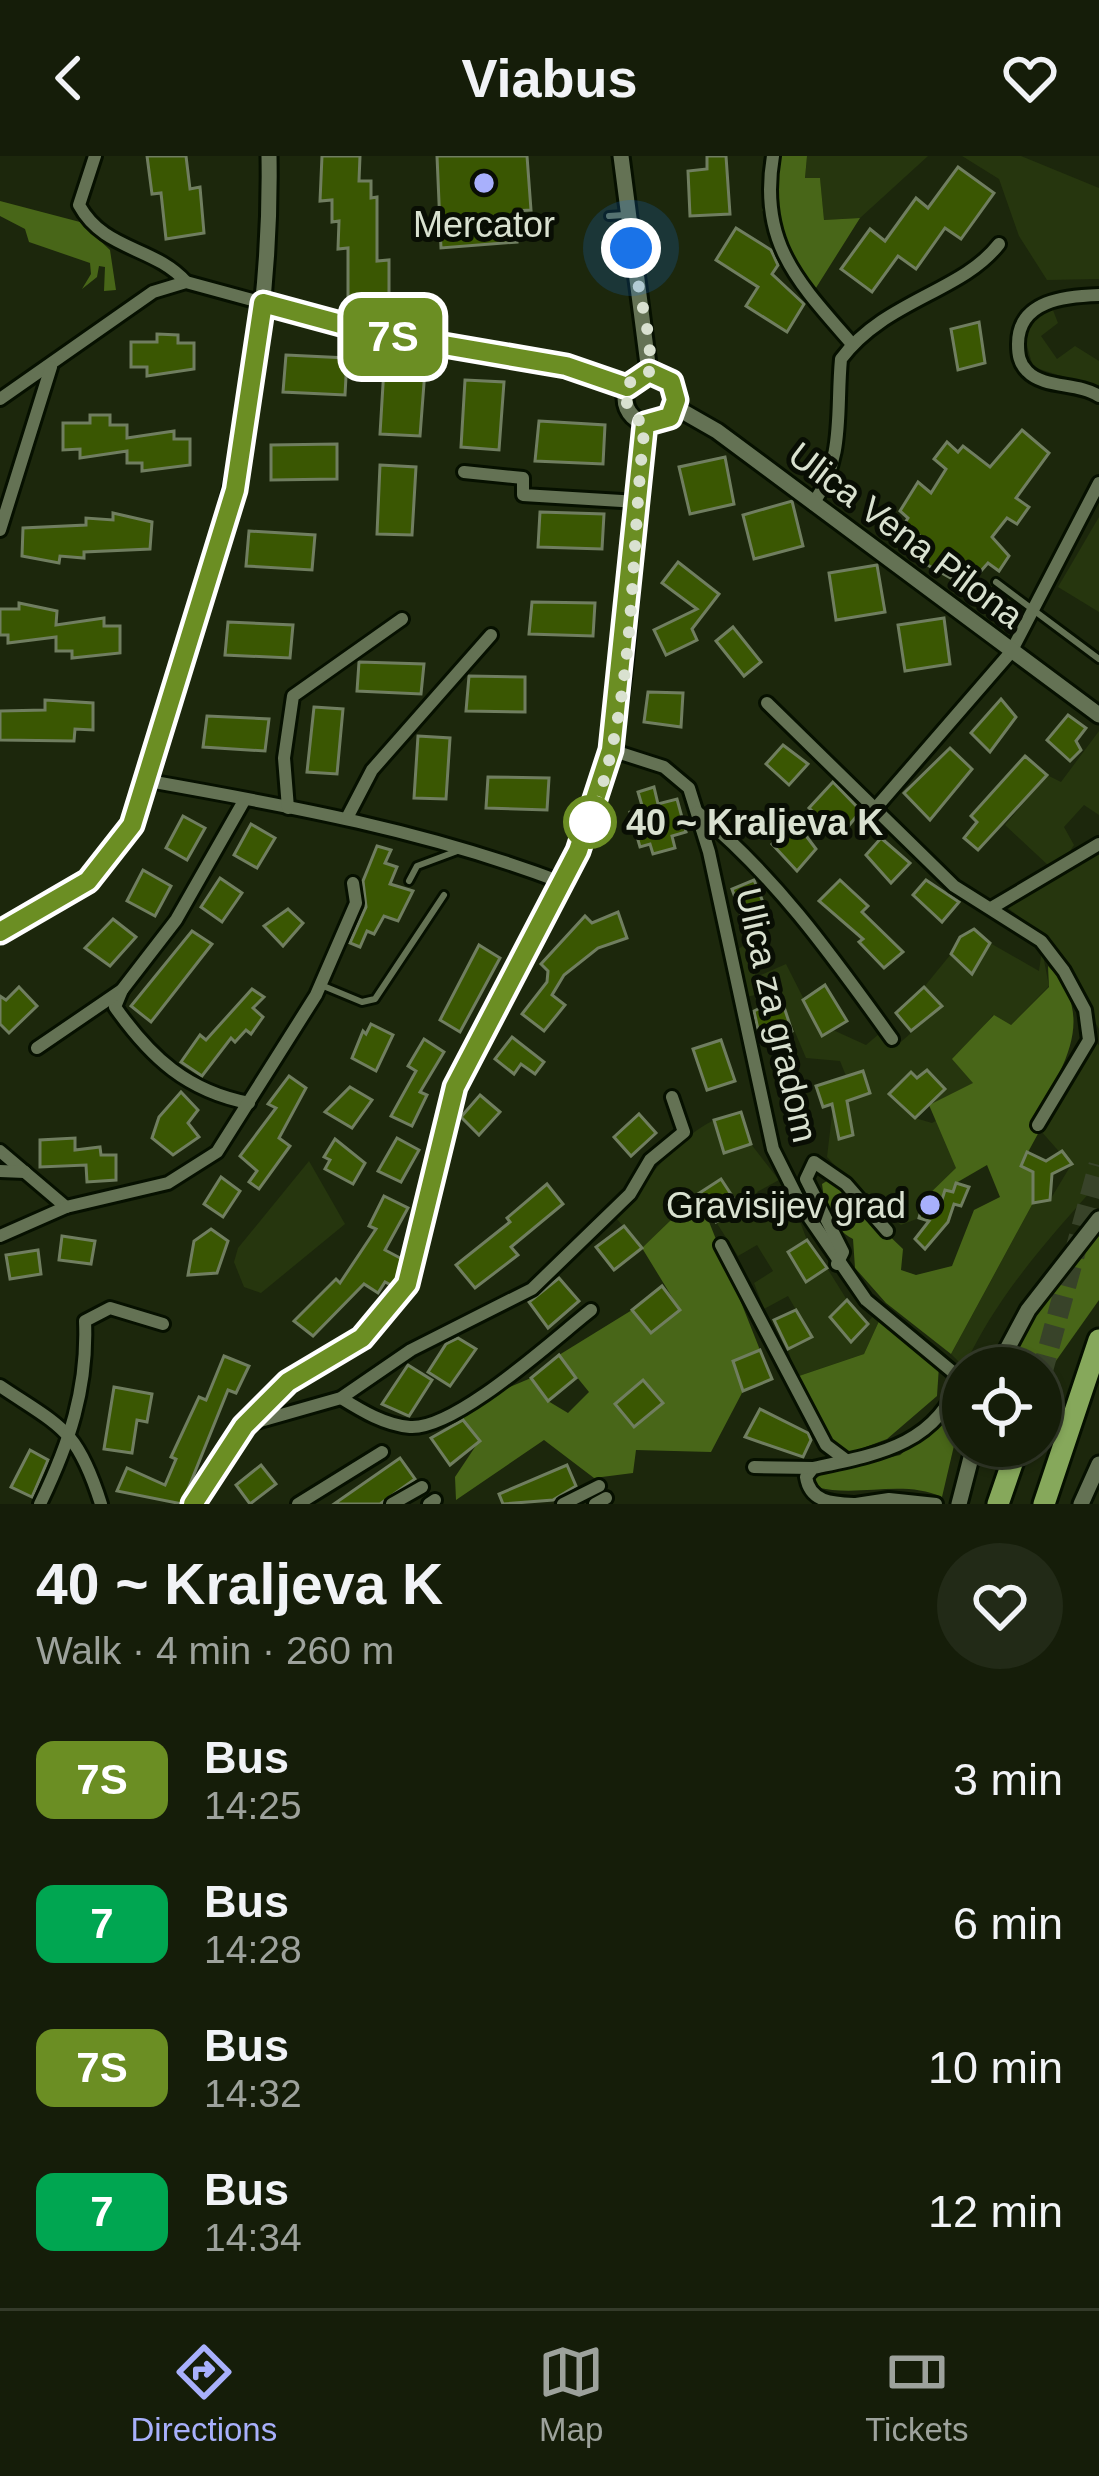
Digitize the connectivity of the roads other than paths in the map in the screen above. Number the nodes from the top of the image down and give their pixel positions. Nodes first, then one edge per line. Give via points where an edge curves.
1 (95, 156) edge
2 (269, 156) edge
3 (621, 156) edge
4 (773, 156) edge
5 (627, 214) junction
6 (609, 215) dead end
7 (999, 244) dead end
8 (187, 281) junction
9 (1099, 295) edge
10 (263, 303) junction
11 (852, 344) junction
12 (52, 366) junction
13 (649, 372) junction
14 (627, 387) junction
15 (1099, 396) edge
16 (0, 399) edge
17 (675, 407) junction
18 (645, 424) junction
19 (464, 472) dead end
20 (1099, 483) edge
21 (638, 502) junction
22 (813, 504) junction
23 (0, 530) edge
24 (996, 582) dead end
25 (1036, 610) junction
26 (402, 619) dead end
27 (491, 635) dead end
28 (1011, 652) junction
29 (1099, 659) edge
30 (767, 703) dead end
31 (1099, 715) edge
32 (611, 750) junction
33 (149, 781) junction
34 (245, 799) junction
35 (288, 808) junction
36 (874, 810) junction
37 (696, 811) junction
38 (347, 818) junction
39 (1099, 844) edge
40 (470, 847) junction
41 (409, 881) dead end
42 (561, 882) junction
43 (353, 883) dead end
44 (444, 895) dead end
45 (993, 907) junction
46 (0, 932) edge
47 (320, 985) junction
48 (122, 990) junction
49 (1087, 1024) junction
50 (1099, 1038) edge
51 (892, 1039) dead end
52 (37, 1048) dead end
53 (672, 1097) dead end
54 (249, 1103) junction
55 (1038, 1125) dead end
56 (0, 1151) edge
57 (0, 1171) edge
58 (26, 1172) junction
59 (66, 1207) junction
60 (1099, 1220) edge
61 (887, 1231) dead end
62 (0, 1236) edge
63 (721, 1245) dead end
64 (837, 1264) junction
65 (591, 1310) dead end
66 (163, 1324) dead end
67 (1099, 1340) edge
68 (1008, 1347) edge
69 (2, 1393) edge
70 (341, 1398) junction
71 (244, 1426) junction
72 (73, 1438) junction
73 (382, 1452) dead end
74 (847, 1461) junction
75 (1099, 1464) edge
76 (754, 1467) dead end
77 (969, 1467) edge
78 (1011, 1467) edge
79 (813, 1468) junction
80 (422, 1486) dead end
81 (600, 1496) edge
82 (40, 1504) edge
83 (101, 1504) edge
84 (193, 1504) edge
85 (298, 1504) edge
86 (392, 1504) edge
87 (563, 1504) edge
88 (856, 1504) edge
89 (936, 1504) edge
90 (959, 1504) edge
91 (998, 1504) edge
92 (1045, 1504) edge
93 (1081, 1504) edge

1 - 8 street via 79,205 89,224
2 - 10 street
3 - 5 street
4 - 11 street via 773,234 798,281
5 - 6 lane
5 - 13 street
7 - 11 street
8 - 10 street
8 - 12 street via 154,292
9 - 15 street via 1055,298 1018,334 1028,374
10 - 14 street via 374,333 566,366
10 - 33 street via 235,490
11 - 22 street via 841,359 833,469
12 - 16 street
12 - 23 street
13 - 14 street
13 - 17 street via 671,382
14 - 18 street via 630,413
17 - 18 street via 663,423
17 - 22 street, Ulica Vena Pilona
18 - 21 street
19 - 21 street via 523,478 523,495
20 - 25 street
21 - 32 street
22 - 28 street, Ulica Vena Pilona
24 - 25 lane
25 - 28 street
25 - 29 lane
26 - 35 street via 293,696 284,758
27 - 38 street via 372,770
28 - 31 street, Ulica Vena Pilona
28 - 36 street
30 - 36 street
32 - 37 street, Ulica za gradom via 664,766 689,788
32 - 42 street
33 - 34 street
33 - 46 street via 132,825 88,881
34 - 35 street
34 - 48 street via 176,920
35 - 38 street
36 - 45 street via 954,886
37 - 51 street via 742,848
37 - 64 street, Ulica za gradom via 773,1149
38 - 40 street
39 - 45 street
40 - 41 lane via 417,866
40 - 42 street
42 - 71 street via 455,1087 407,1284 362,1338 288,1382
43 - 47 street via 356,904
44 - 47 lane via 376,999 362,1002
45 - 49 street via 1041,941
47 - 54 street
48 - 52 street
48 - 54 street via 115,1006 154,1053 205,1095
49 - 50 street
49 - 55 street via 1089,1040 1073,1073
53 - 70 street via 684,1132 532,1289 411,1350
54 - 59 street via 218,1152 168,1183
56 - 58 street
57 - 58 street
58 - 59 street
59 - 62 street
60 - 68 street
61 - 64 street via 814,1162 806,1179 843,1252
63 - 74 street via 826,1444
64 - 74 street, Ulica za gradom via 866,1300 960,1378 952,1400 896,1451
65 - 70 street via 492,1387 413,1428
66 - 72 street via 110,1308 85,1321
67 - 92 highway
69 - 72 street via 45,1412
70 - 71 street
71 - 84 street
72 - 82 street
72 - 83 street
73 - 85 street
74 - 79 street, Ulica za gradom
75 - 93 street
76 - 79 street, Ulica za gradom
77 - 90 street
78 - 91 highway
79 - 88 street via 806,1478 814,1495
80 - 86 street
81 - 87 street
88 - 89 street

